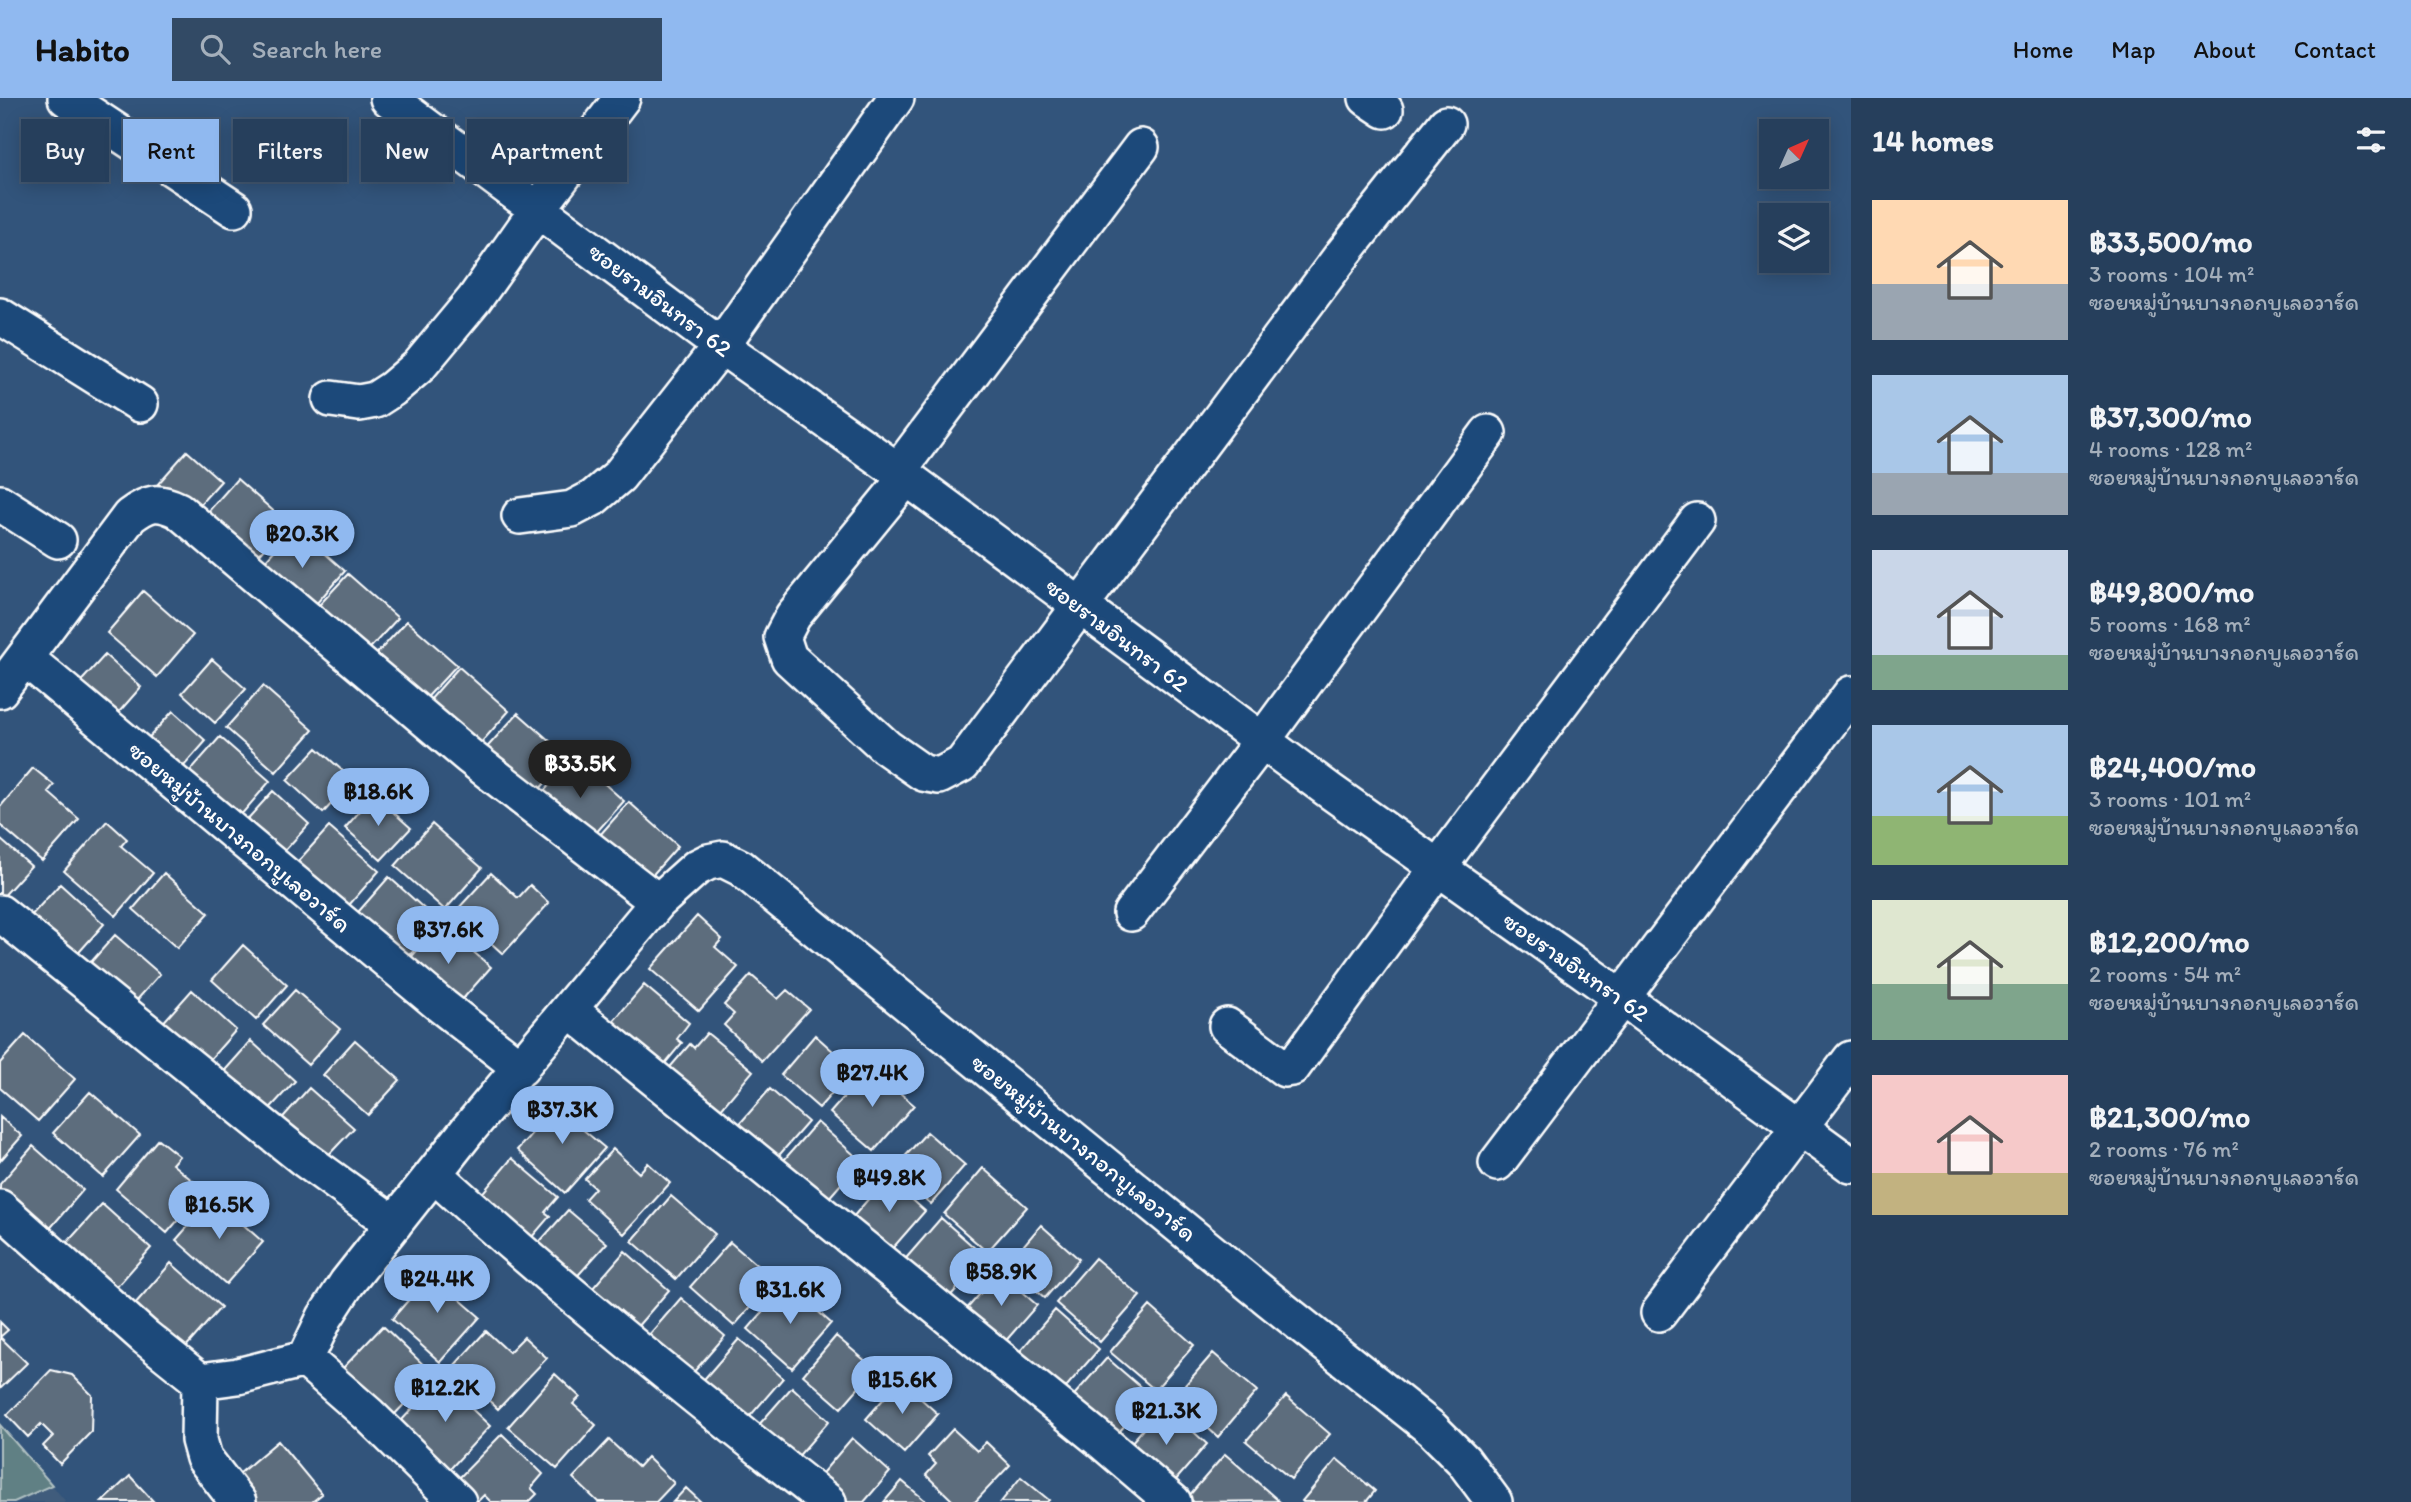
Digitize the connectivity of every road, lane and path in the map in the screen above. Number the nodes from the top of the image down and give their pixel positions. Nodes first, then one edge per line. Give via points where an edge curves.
1 (66, 98) edge
2 (388, 98) edge
3 (622, 98) edge
4 (896, 98) edge
5 (1446, 124) dead end
6 (1141, 147) dead end
7 (234, 209) dead end
8 (538, 209) junction
9 (0, 316) edge
10 (721, 346) junction
11 (331, 398) dead end
12 (140, 404) dead end
13 (1488, 433) dead end
14 (902, 474) junction
15 (0, 503) edge
16 (520, 516) dead end
17 (1697, 521) dead end
18 (58, 540) dead end
19 (1080, 608) junction
20 (25, 658) junction
21 (0, 690) edge
22 (1851, 694) edge
23 (1262, 741) junction
24 (1437, 869) junction
25 (658, 902) junction
26 (0, 913) edge
27 (1131, 913) dead end
28 (1622, 998) junction
29 (570, 1010) junction
30 (1227, 1026) dead end
31 (1851, 1059) edge
32 (521, 1068) junction
33 (1797, 1128) junction
34 (1497, 1163) dead end
35 (1851, 1165) edge
36 (435, 1175) junction
37 (0, 1209) edge
38 (394, 1224) junction
39 (1658, 1313) dead end
40 (304, 1359) junction
41 (200, 1381) junction
42 (238, 1502) edge
43 (458, 1502) edge
44 (828, 1502) edge
45 (1173, 1502) edge
46 (1494, 1502) edge

1 - 7 street
2 - 8 street, ซอยรามอินทรา 62
3 - 8 street
4 - 10 street
5 - 19 street via 1343,254
6 - 14 street
8 - 10 street, ซอยรามอินทรา 62
8 - 11 street via 474,300 419,366 375,400 359,403
9 - 12 street
10 - 14 street, ซอยรามอินทรา 62
10 - 16 street via 619,476 593,498 572,509
13 - 23 street
14 - 19 street, ซอยรามอินทรา 62
14 - 19 street via 793,616 782,637 789,658 886,747 923,773 939,776 962,764
15 - 18 street
17 - 24 street
19 - 23 street, ซอยรามอินทรา 62
20 - 21 street
20 - 25 street via 130,516 156,502 166,505 178,510 470,757
20 - 32 street, ซอยหมู่บ้านบางกอกบูเลอวาร์ด
22 - 28 street
23 - 24 street, ซอยรามอินทรา 62
23 - 27 street
24 - 28 street, ซอยรามอินทรา 62
24 - 30 street via 1292,1068 1285,1069
25 - 29 street, ซอยหมู่บ้านบางกอกบูเลอวาร์ด
25 - 46 street, ซอยหมู่บ้านบางกอกบูเลอวาร์ด via 708,862 723,859 741,868 1432,1429 1463,1460
26 - 38 street via 303,1158
28 - 33 street, ซอยรามอินทรา 62
28 - 34 street
29 - 32 street, ซอยหมู่บ้านบางกอกบูเลอวาร์ด
29 - 45 street
31 - 33 street
32 - 36 street, ซอยหมู่บ้านบางกอกบูเลอวาร์ด
33 - 35 street, ซอยรามอินทรา 62
33 - 39 street
36 - 38 street, ซอยหมู่บ้านบางกอกบูเลอวาร์ด
36 - 44 street via 684,1389
37 - 41 street
38 - 40 street, ซอยหมู่บ้านบางกอกบูเลอวาร์ด via 347,1283
40 - 41 street
40 - 43 street
41 - 42 street via 199,1440 204,1458

